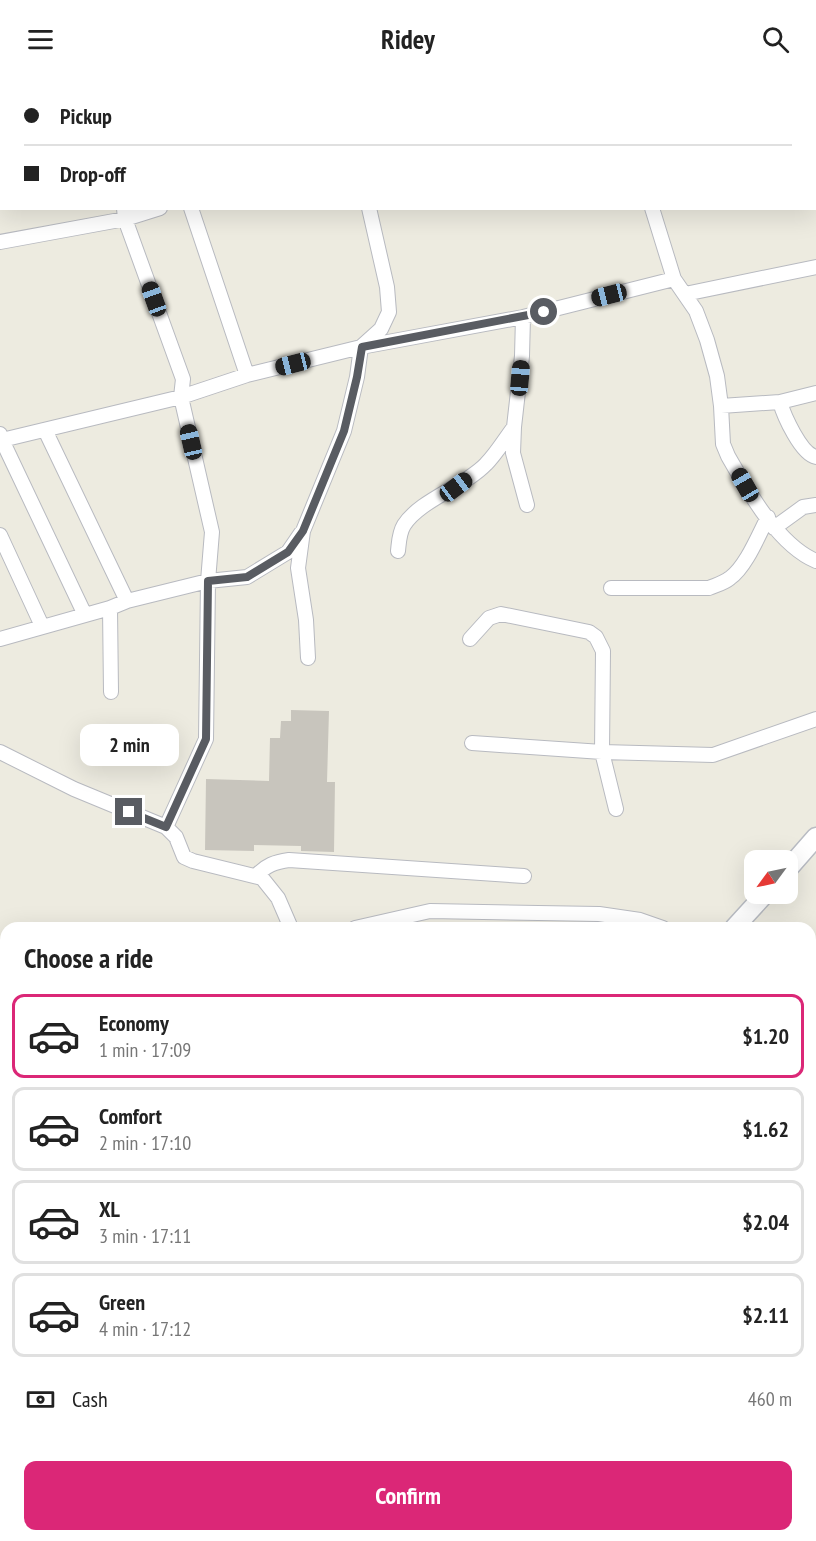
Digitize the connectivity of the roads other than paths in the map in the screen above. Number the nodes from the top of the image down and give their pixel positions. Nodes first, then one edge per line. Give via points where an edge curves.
1 (148, 210) edge
2 (192, 210) edge
3 (369, 210) edge
4 (653, 210) edge
5 (124, 214) edge
6 (0, 242) edge
7 (816, 267) edge
8 (674, 279) junction
9 (685, 294) junction
10 (523, 317) junction
11 (362, 347) junction
12 (247, 375) junction
13 (816, 393) edge
14 (181, 397) junction
15 (780, 402) junction
16 (722, 406) junction
17 (513, 427) junction
18 (45, 430) junction
19 (1, 438) edge
20 (816, 457) edge
21 (527, 504) dead end
22 (816, 505) edge
23 (771, 522) junction
24 (303, 531) junction
25 (0, 535) edge
26 (398, 551) dead end
27 (816, 561) edge
28 (208, 581) junction
29 (611, 588) dead end
30 (127, 601) junction
31 (110, 608) junction
32 (85, 615) junction
33 (42, 626) junction
34 (1, 636) edge
35 (470, 639) dead end
36 (308, 658) dead end
37 (111, 692) dead end
38 (816, 719) edge
39 (472, 743) dead end
40 (0, 752) edge
41 (602, 752) junction
42 (616, 809) dead end
43 (166, 827) junction
44 (816, 837) edge
45 (798, 858) edge
46 (256, 876) junction
47 (524, 876) dead end
48 (756, 904) edge
49 (288, 922) edge
50 (378, 922) edge
51 (646, 922) edge
52 (739, 922) edge

1 - 5 street
2 - 12 street
3 - 11 street via 389,312 381,329
4 - 8 street
5 - 6 street
5 - 14 street via 183,379
7 - 9 street
8 - 9 street
8 - 10 street
9 - 16 street via 706,340
10 - 11 street
10 - 17 street
11 - 12 street
11 - 24 street via 344,431
12 - 14 street
13 - 15 street
14 - 18 street
14 - 28 street via 212,532
15 - 16 street
15 - 20 street via 805,451
16 - 23 street via 723,444
17 - 21 street via 513,453
17 - 26 street via 486,465 418,510 404,524
18 - 19 street
18 - 30 street
19 - 32 street
22 - 23 street
23 - 27 street via 805,557
23 - 29 street via 733,576 722,583 709,588
24 - 28 street via 288,552 247,577
24 - 36 street via 298,568
25 - 33 street
28 - 30 street
28 - 43 street via 206,739
30 - 31 street
31 - 32 street
31 - 37 street
32 - 33 street
33 - 34 street
35 - 41 street via 489,618 501,614 582,630 596,638 603,651
38 - 41 street via 712,755
39 - 41 street
40 - 43 street via 74,789
41 - 42 street
43 - 46 street via 176,837 184,857
44 - 45 main road
46 - 47 street via 275,862 310,860
46 - 49 street via 278,898
48 - 52 main road
50 - 51 street via 430,911 599,914

